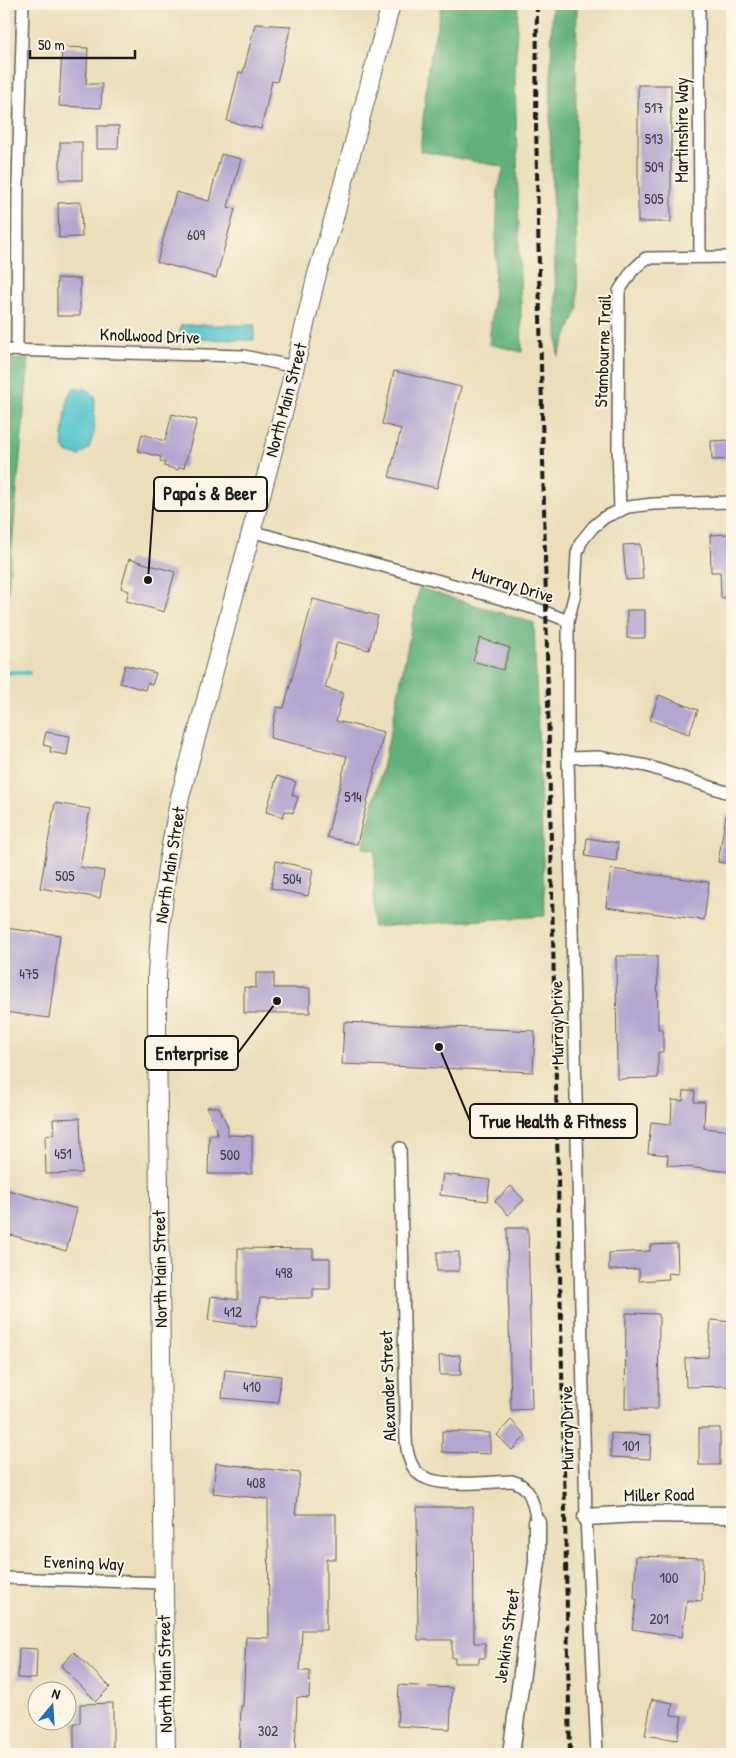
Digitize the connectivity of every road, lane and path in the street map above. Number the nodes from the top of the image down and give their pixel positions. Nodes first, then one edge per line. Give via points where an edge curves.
1 (23, 4) edge
2 (391, 4) edge
3 (700, 4) edge
4 (700, 257) junction
5 (732, 257) edge
6 (4, 350) edge
7 (18, 350) junction
8 (295, 367) junction
9 (732, 502) edge
10 (620, 510) junction
11 (250, 532) junction
12 (568, 621) junction
13 (568, 758) junction
14 (732, 794) edge
15 (400, 1148) dead end
16 (732, 1514) edge
17 (586, 1517) junction
18 (537, 1522) joint
19 (4, 1578) edge
20 (164, 1583) junction
21 (166, 1754) edge
22 (510, 1754) edge
23 (596, 1754) edge

1 - 7 street
2 - 8 main road, North Main Street via 317,274
3 - 4 street, Martinshire Way
4 - 5 street, Stambourne Trail
4 - 10 street, Stambourne Trail via 646,258 632,271 619,291
6 - 7 street, Knollwood Drive
7 - 8 street, Knollwood Drive via 244,356
8 - 11 main road, North Main Street
9 - 10 street via 654,504
10 - 12 street via 593,526 581,542
11 - 12 street, Murray Drive via 445,583
11 - 20 main road, North Main Street via 179,801 160,931 157,1098
12 - 13 street, Murray Drive
13 - 14 street via 598,757 647,766
13 - 17 street, Murray Drive
15 - 18 street, Alexander Street via 409,1459 420,1475 433,1480 512,1481 522,1484 532,1501
16 - 17 street, Miller Road
17 - 23 street, Murray Drive
18 - 22 street, Jenkins Street via 537,1562
19 - 20 street, Evening Way
20 - 21 main road, North Main Street

